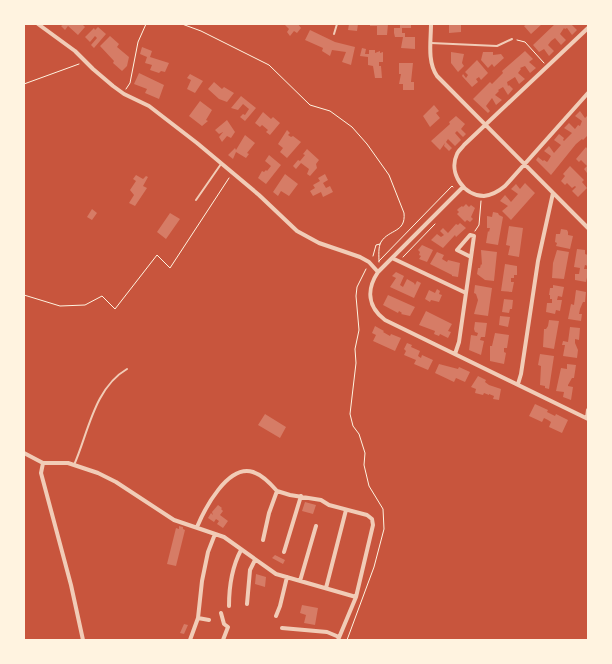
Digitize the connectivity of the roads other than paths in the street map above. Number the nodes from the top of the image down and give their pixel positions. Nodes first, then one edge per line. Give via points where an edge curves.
1 (38, 24) edge
2 (337, 24) edge
3 (431, 24) edge
4 (588, 28) edge
5 (334, 34) dead end
6 (512, 39) road end
7 (431, 43) junction
8 (588, 94) edge
9 (486, 125) junction
10 (526, 163) junction
11 (222, 164) junction
12 (463, 187) junction
13 (552, 193) junction
14 (196, 200) dead end
15 (588, 228) edge
16 (471, 257) junction
17 (392, 258) junction
18 (378, 272) junction
19 (466, 293) junction
20 (455, 354) junction
21 (127, 369) dead end
22 (518, 384) junction
23 (588, 410) edge
24 (588, 418) edge
25 (24, 453) edge
26 (43, 463) junction
27 (74, 465) junction
28 (278, 491) junction
29 (300, 496) junction
30 (346, 510) junction
31 (316, 526) dead end
32 (197, 527) junction
33 (215, 534) junction
34 (263, 540) dead end
35 (241, 550) junction
36 (284, 552) dead end
37 (255, 560) junction
38 (287, 577) junction
39 (300, 581) junction
40 (326, 588) junction
41 (356, 597) junction
42 (247, 604) dead end
43 (228, 606) dead end
44 (221, 613) dead end
45 (276, 616) dead end
46 (198, 618) junction
47 (209, 620) dead end
48 (282, 628) dead end
49 (338, 639) edge
50 (83, 640) edge
51 (190, 640) edge
52 (223, 640) edge

1 - 11 street via 124,94 157,112
2 - 5 lane
3 - 7 street
4 - 9 street
6 - 7 lane via 497,46
7 - 9 street via 432,69
8 - 10 street
9 - 10 street
9 - 12 street via 457,154 456,178
10 - 12 street via 496,193 473,194
10 - 13 street
11 - 14 lane
11 - 18 street via 297,231 360,256
12 - 17 street
13 - 15 street
13 - 22 street
16 - 16 street via 474,236 470,235 456,250
16 - 19 street
17 - 18 street
17 - 19 street
18 - 20 street via 370,288 372,307 378,314
19 - 20 street
20 - 22 street
21 - 27 lane via 117,374 105,390
22 - 24 street
23 - 24 street
25 - 26 street
26 - 27 street
26 - 50 street via 41,473
27 - 32 street via 116,482 174,520
28 - 29 street
28 - 32 street via 254,472 233,474 203,513
28 - 34 street
29 - 30 street
29 - 36 street
30 - 40 street
30 - 41 street via 368,515 373,525
31 - 39 street
32 - 33 street
33 - 35 street
33 - 46 street via 202,580
35 - 37 street
35 - 43 street via 232,574
37 - 38 street via 276,574
37 - 42 street via 250,570
38 - 39 street
38 - 45 street
39 - 40 street
40 - 41 street
41 - 49 street
44 - 52 street via 228,627
46 - 47 street
46 - 51 street
48 - 49 street via 327,632

